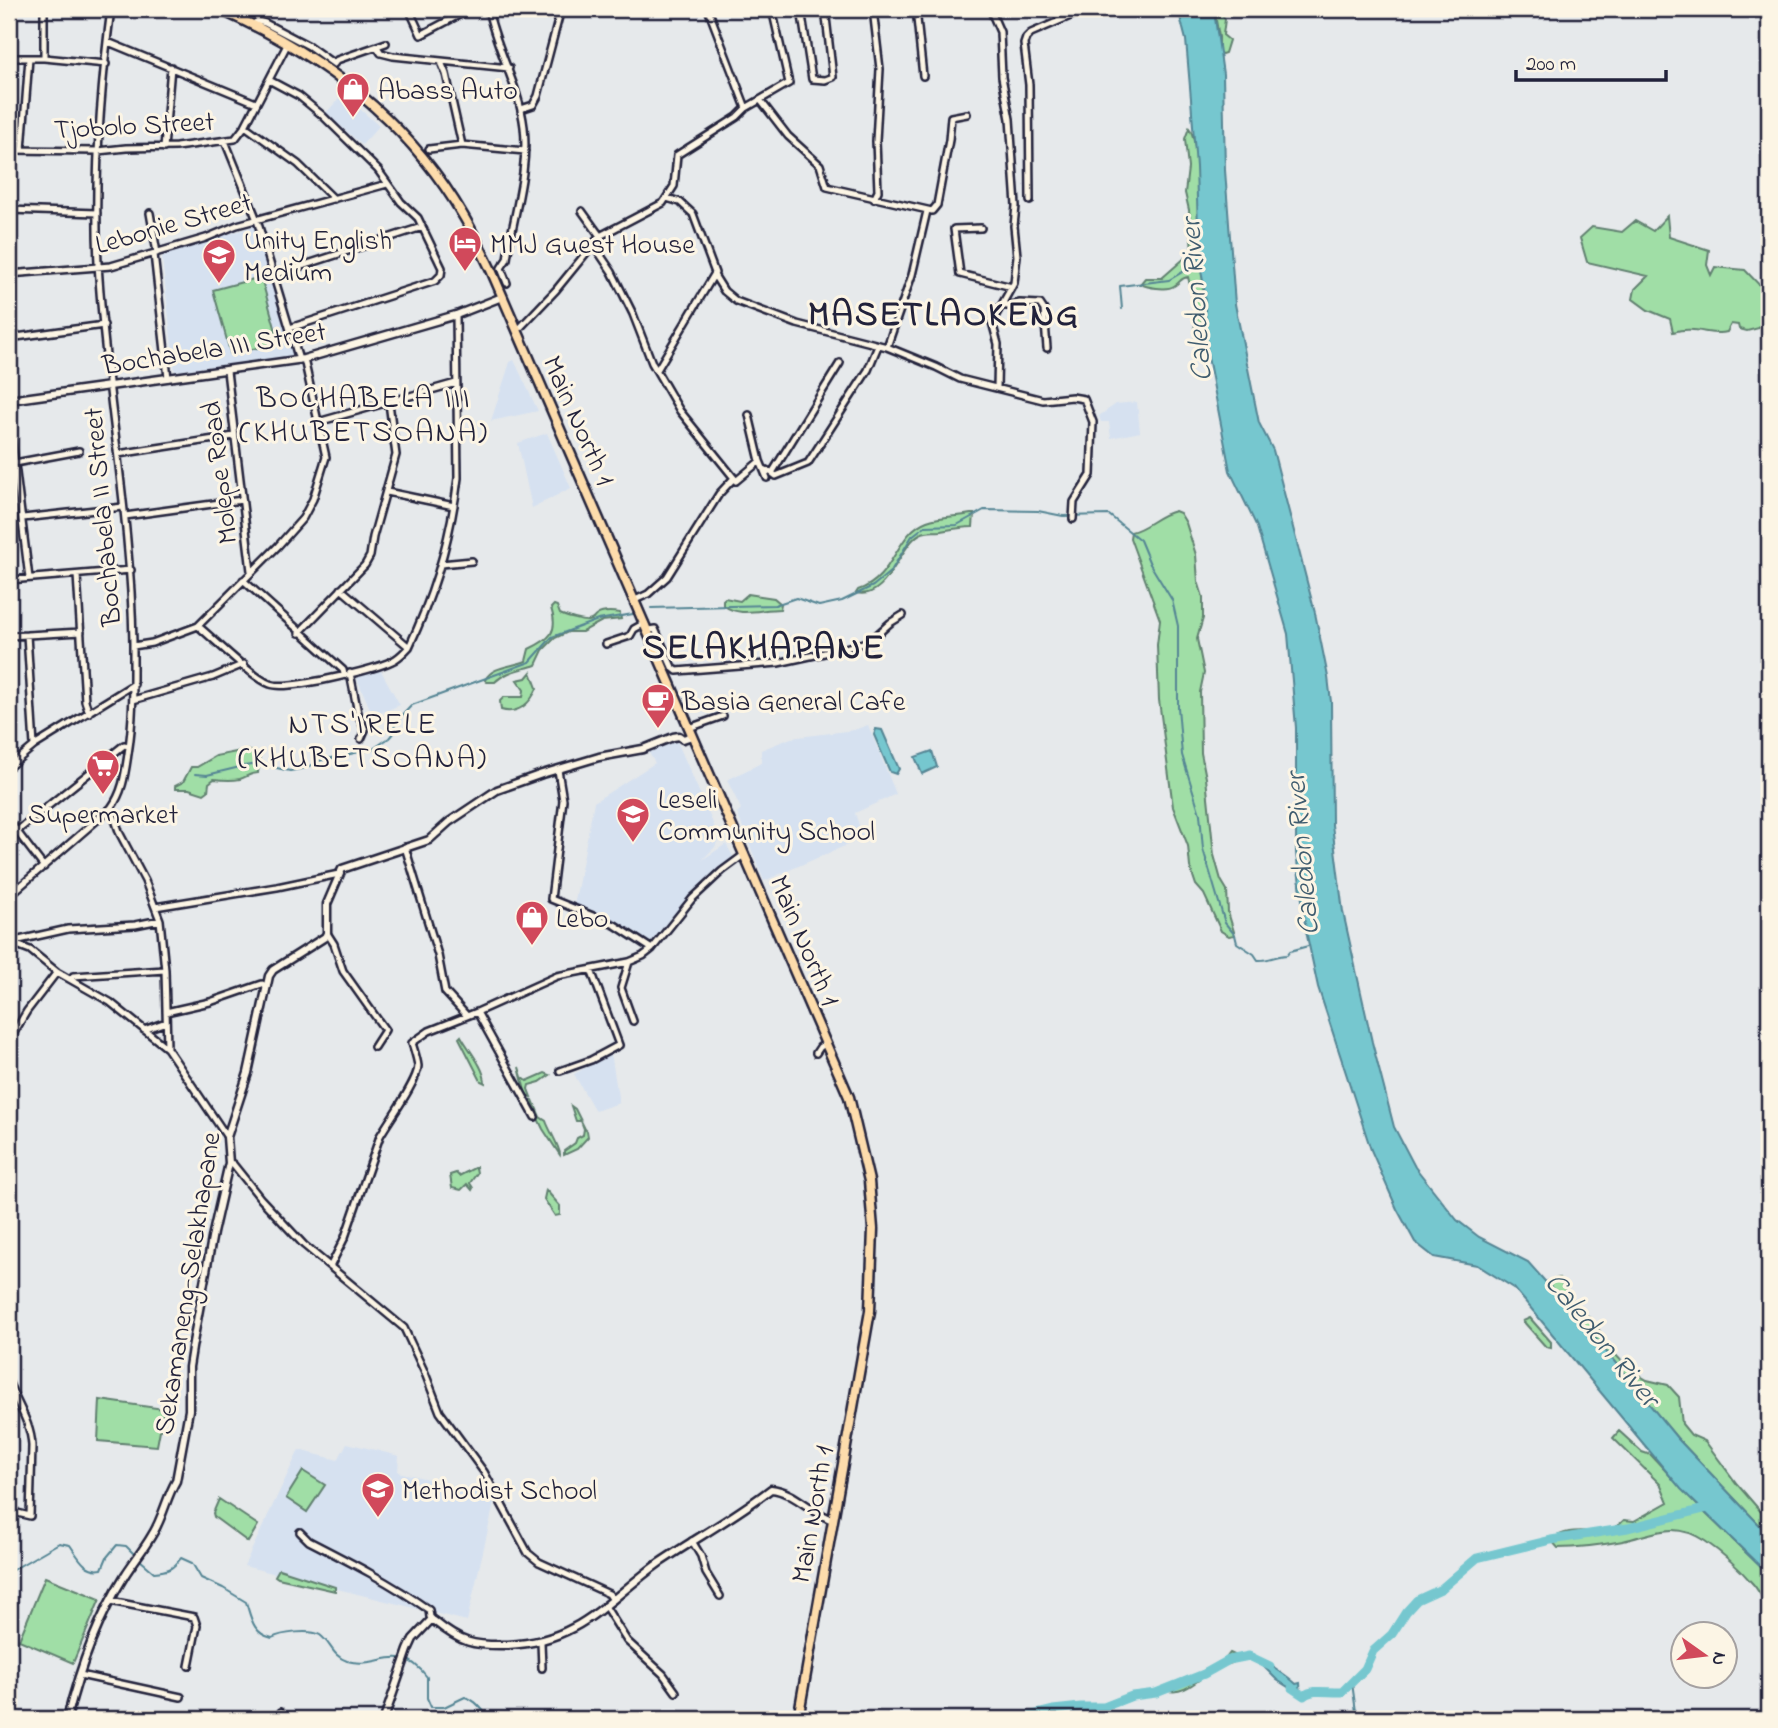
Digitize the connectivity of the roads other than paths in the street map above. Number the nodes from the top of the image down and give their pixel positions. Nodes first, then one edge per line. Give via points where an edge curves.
1 (44, 9) edge
2 (111, 9) edge
3 (219, 9) edge
4 (409, 9) edge
5 (470, 9) edge
6 (488, 9) edge
7 (561, 9) edge
8 (708, 9) edge
9 (772, 9) edge
10 (801, 9) edge
11 (825, 9) edge
12 (873, 9) edge
13 (916, 9) edge
14 (957, 9) edge
15 (971, 9) edge
16 (990, 9) edge
17 (1080, 12) dead end
18 (253, 24) junction
19 (108, 42) junction
20 (288, 43) junction
21 (386, 43) dead end
22 (377, 47) junction
23 (9, 58) edge
24 (29, 58) junction
25 (44, 58) junction
26 (441, 62) junction
27 (106, 64) junction
28 (171, 67) junction
29 (509, 68) junction
30 (923, 76) dead end
31 (269, 80) junction
32 (761, 101) junction
33 (256, 103) junction
34 (746, 108) junction
35 (521, 109) junction
36 (967, 114) dead end
37 (245, 125) junction
38 (225, 141) junction
39 (462, 145) junction
40 (164, 148) junction
41 (429, 149) dead end
42 (9, 150) edge
43 (22, 150) junction
44 (525, 150) junction
45 (98, 151) junction
46 (387, 184) junction
47 (667, 198) junction
48 (874, 199) junction
49 (334, 200) junction
50 (1030, 201) dead end
51 (9, 210) edge
52 (582, 211) dead end
53 (927, 211) junction
54 (97, 213) junction
55 (149, 213) dead end
56 (257, 220) junction
57 (422, 227) junction
58 (981, 228) dead end
59 (600, 236) junction
60 (593, 244) junction
61 (156, 254) junction
62 (98, 266) junction
63 (504, 273) junction
64 (9, 274) edge
65 (274, 275) junction
66 (714, 275) junction
67 (494, 278) junction
68 (506, 283) dead end
69 (1012, 287) junction
70 (502, 298) junction
71 (1004, 303) junction
72 (456, 315) junction
73 (104, 325) junction
74 (290, 328) junction
75 (516, 332) junction
76 (9, 338) edge
77 (878, 346) junction
78 (887, 348) junction
79 (1047, 348) dead end
80 (302, 360) junction
81 (840, 363) dead end
82 (657, 370) junction
83 (227, 371) junction
84 (168, 378) junction
85 (456, 383) junction
86 (109, 385) junction
87 (997, 388) junction
88 (9, 400) edge
89 (389, 403) junction
90 (749, 415) dead end
91 (9, 416) edge
92 (318, 422) junction
93 (234, 436) junction
94 (79, 451) dead end
95 (118, 454) junction
96 (760, 461) junction
97 (15, 463) junction
98 (764, 469) junction
99 (772, 473) junction
100 (734, 478) junction
101 (766, 478) dead end
102 (387, 492) junction
103 (242, 500) junction
104 (454, 506) junction
105 (123, 507) junction
106 (125, 516) junction
107 (1073, 516) dead end
108 (23, 517) junction
109 (472, 561) dead end
110 (441, 564) junction
111 (131, 570) junction
112 (251, 571) junction
113 (78, 575) junction
114 (29, 578) junction
115 (9, 580) edge
116 (243, 580) junction
117 (341, 589) junction
118 (635, 600) junction
119 (903, 615) dead end
120 (198, 626) junction
121 (646, 626) junction
122 (81, 632) junction
123 (299, 633) junction
124 (27, 635) junction
125 (9, 636) edge
126 (606, 644) dead end
127 (133, 646) junction
128 (409, 648) junction
129 (243, 664) junction
130 (347, 674) junction
131 (134, 684) junction
132 (133, 700) junction
133 (89, 713) junction
134 (723, 716) dead end
135 (690, 732) junction
136 (361, 739) dead end
137 (34, 746) junction
138 (129, 746) junction
139 (9, 765) edge
140 (558, 770) junction
141 (111, 808) junction
142 (9, 821) edge
143 (17, 831) junction
144 (405, 847) junction
145 (745, 854) junction
146 (44, 867) junction
147 (339, 874) junction
148 (9, 896) edge
149 (155, 907) junction
150 (160, 920) junction
151 (327, 933) junction
152 (9, 942) edge
153 (17, 943) junction
154 (652, 950) junction
155 (629, 962) junction
156 (165, 970) junction
157 (591, 970) junction
158 (57, 972) junction
159 (72, 978) junction
160 (267, 986) junction
161 (166, 1012) junction
162 (478, 1012) junction
163 (467, 1016) junction
164 (634, 1021) dead end
165 (166, 1022) junction
166 (144, 1030) junction
167 (9, 1041) edge
168 (826, 1044) junction
169 (373, 1047) dead end
170 (167, 1048) junction
171 (816, 1053) dead end
172 (560, 1071) dead end
173 (535, 1116) dead end
174 (227, 1137) junction
175 (229, 1163) junction
176 (331, 1265) junction
177 (9, 1383) edge
178 (9, 1511) edge
179 (833, 1520) junction
180 (300, 1532) dead end
181 (692, 1541) junction
182 (720, 1596) dead end
183 (613, 1600) junction
184 (110, 1601) junction
185 (605, 1606) junction
186 (434, 1621) junction
187 (541, 1642) junction
188 (189, 1666) dead end
189 (542, 1668) dead end
190 (80, 1675) junction
191 (676, 1692) dead end
192 (181, 1697) dead end
193 (67, 1719) edge
194 (384, 1719) edge
195 (798, 1719) edge

1 - 25 street
2 - 19 street, Bochabela II Street
3 - 18 main road, Main North 1
4 - 5 street via 421,35
6 - 29 street
7 - 35 street via 538,96 530,107
8 - 34 street
9 - 32 street via 789,83
10 - 11 street via 813,79 825,80 832,77
12 - 48 street via 880,69 878,191
13 - 30 street
14 - 15 street
16 - 69 street via 1000,32 1010,119 1017,256
17 - 50 street via 1031,33 1024,44
18 - 20 main road, Main North 1
18 - 22 street via 265,23 334,64
19 - 27 street, Bochabela II Street
19 - 28 street
20 - 31 street, Tjobolo Street
20 - 67 main road, Main North 1 via 355,89 406,138 463,214
21 - 22 street
22 - 26 street via 381,53
23 - 24 street
24 - 25 street
24 - 43 street
25 - 27 street
26 - 29 street
26 - 39 street
27 - 45 street, Bochabela II Street
28 - 33 street
28 - 40 street
29 - 35 street
31 - 33 street, Tjobolo Street
31 - 46 street via 322,115
32 - 34 street
32 - 48 street via 788,136 820,165 827,187
33 - 37 street, Tjobolo Street
34 - 47 street via 677,155 674,186
35 - 44 street
36 - 53 street via 951,117 937,205
37 - 38 street, Tjobolo Street via 239,136
37 - 49 street via 298,164
38 - 40 street, Tjobolo Street
38 - 56 street
39 - 41 street
39 - 44 street
40 - 45 street, Tjobolo Street
42 - 43 street, Tjobolo Street
43 - 45 street, Tjobolo Street
44 - 63 street via 507,259 501,268
45 - 54 street, Bochabela II Street
46 - 49 street, Lebonie Street
46 - 57 street
47 - 59 street
47 - 66 street via 693,214
48 - 53 street
49 - 56 street, Lebonie Street
51 - 54 street
52 - 59 street
53 - 78 street via 912,275
54 - 62 street, Bochabela II Street
55 - 61 street
56 - 61 street, Lebonie Street
56 - 65 street
57 - 65 street
57 - 74 street via 442,268 435,281
58 - 69 street via 954,229 960,274
59 - 60 street
60 - 75 street
60 - 82 street via 633,314
61 - 62 street, Lebonie Street
61 - 84 street
62 - 64 street, Lebonie Street
62 - 73 street, Bochabela II Street
63 - 67 street
63 - 68 street
65 - 74 street
66 - 77 street via 737,301 797,324
66 - 82 street
67 - 70 main road, Main North 1
69 - 71 street
70 - 72 street, Bochabela III Street
70 - 75 main road, Main North 1
71 - 79 street via 1040,304
71 - 87 street via 992,322 998,344
72 - 80 street, Bochabela III Street
72 - 85 street
73 - 76 street
73 - 86 street, Bochabela II Street
74 - 80 street
75 - 118 main road, Main North 1
77 - 78 street
77 - 99 street via 868,370 808,463 776,476
78 - 87 street via 960,379
80 - 83 street, Bochabela III Street
80 - 92 street
81 - 99 street
82 - 100 street via 680,411
83 - 84 street, Bochabela III Street
83 - 93 street, Molepe Road
84 - 86 street, Bochabela III Street
85 - 89 street
85 - 104 street via 458,478
86 - 88 street, Bochabela III Street
86 - 95 street, Bochabela II Street
87 - 107 street via 1043,400 1080,397 1085,401 1093,422 1091,475 1074,502
89 - 92 street
89 - 102 street via 396,454
90 - 96 street
91 - 97 street
92 - 112 street via 326,457 313,499 303,519
93 - 95 street
93 - 103 street, Molepe Road
94 - 97 street
95 - 105 street, Bochabela II Street
96 - 98 street
96 - 100 street via 736,481
97 - 108 street
98 - 99 street
98 - 101 street
100 - 118 street via 667,577
102 - 104 street
102 - 117 street via 370,556
103 - 106 street
103 - 112 street, Molepe Road
104 - 110 street
105 - 106 street, Bochabela II Street
105 - 108 street
106 - 111 street, Bochabela II Street
108 - 114 street
109 - 110 street
110 - 128 street
111 - 113 street
111 - 127 street, Bochabela II Street
112 - 116 street
113 - 114 street
113 - 122 street
114 - 115 street
116 - 120 street
116 - 123 street
117 - 123 street
117 - 128 street
118 - 121 main road, Main North 1
119 - 121 street via 870,641 838,650 778,663 677,671 655,629
120 - 127 street
120 - 129 street
121 - 126 street
121 - 135 main road, Main North 1
122 - 124 street
122 - 133 street
123 - 130 street
124 - 125 street
124 - 137 street
127 - 131 street, Bochabela II Street
128 - 130 street via 393,660
129 - 130 street via 257,677 283,687
129 - 132 street
130 - 136 street via 365,730
131 - 132 street, Bochabela II Street
131 - 133 street
132 - 138 street, Bochabela II Street
133 - 137 street
134 - 135 street
135 - 140 street via 683,739 673,737
135 - 145 main road, Main North 1
137 - 139 street
138 - 141 street, Bochabela II Street via 119,797
138 - 143 street via 124,745
140 - 144 street via 497,790 429,840
140 - 154 street via 563,800 551,899 615,925
141 - 146 street
141 - 149 street
142 - 143 street
143 - 146 street
144 - 147 street via 360,861
144 - 163 street via 445,992
145 - 154 street via 692,899
145 - 168 main road, Main North 1
146 - 148 street
147 - 149 street
147 - 151 street via 327,904
149 - 150 street
150 - 153 street via 68,929
150 - 156 street
151 - 160 street, Sekamaneng-Selakhapane via 273,970
151 - 169 street via 344,971 385,1030
152 - 153 street
153 - 158 street
154 - 155 street
155 - 157 street
155 - 164 street via 621,988
156 - 159 street
156 - 161 street
157 - 162 street via 557,976
157 - 172 street via 619,1045
158 - 159 street
158 - 167 street
159 - 166 street
160 - 161 street
160 - 174 street, Sekamaneng-Selakhapane via 248,1073
161 - 165 street
162 - 163 street
162 - 173 street
163 - 176 street via 412,1043 418,1063 415,1080 380,1136
165 - 166 street
165 - 170 street
166 - 170 street
168 - 171 street
168 - 179 main road, Main North 1 via 849,1097 862,1143 873,1229 870,1311
170 - 174 street
174 - 175 street, Sekamaneng-Selakhapane
175 - 176 street via 304,1245
175 - 184 street, Sekamaneng-Selakhapane via 192,1348 189,1410 176,1481 155,1532
176 - 183 street via 404,1328 440,1412 484,1472 528,1553
177 - 178 street via 27,1422 32,1446 30,1516
179 - 181 street via 771,1489
179 - 195 main road, Main North 1
180 - 186 street via 391,1584 429,1610
181 - 182 street
181 - 183 street
183 - 185 street
184 - 188 street via 194,1617 197,1626
184 - 190 street, Sekamaneng-Selakhapane
185 - 187 street via 578,1626
185 - 191 street via 627,1641
186 - 187 street via 464,1642
186 - 194 street via 424,1626 408,1650
187 - 189 street
190 - 192 street
190 - 193 street, Sekamaneng-Selakhapane

